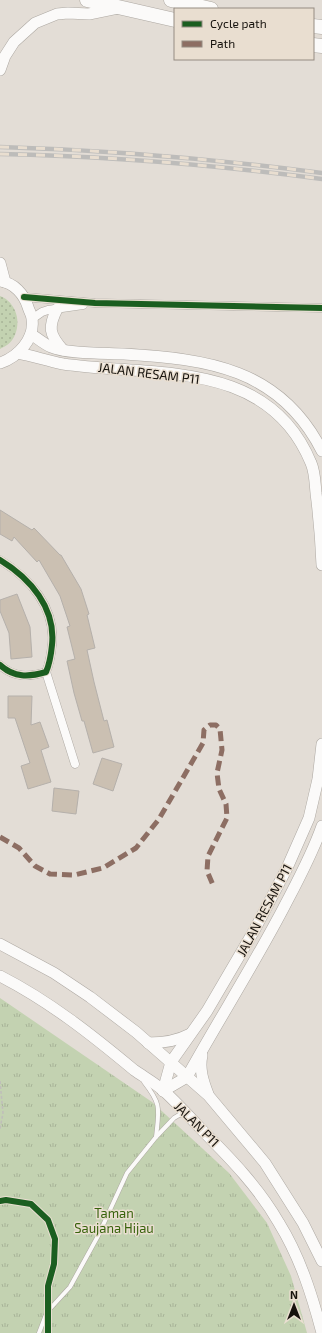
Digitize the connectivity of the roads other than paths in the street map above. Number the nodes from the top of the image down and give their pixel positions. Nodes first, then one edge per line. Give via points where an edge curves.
1 (87, 0) edge
2 (171, 0) edge
3 (121, 8) junction
4 (207, 8) edge
5 (174, 20) edge
6 (0, 70) edge
7 (0, 263) edge
8 (2, 281) edge
9 (24, 297) junction
10 (95, 303) junction
11 (322, 308) edge
12 (57, 309) junction
13 (32, 319) junction
14 (31, 334) junction
15 (63, 350) junction
16 (18, 353) junction
17 (0, 363) edge
18 (322, 451) edge
19 (0, 560) edge
20 (322, 565) edge
21 (0, 665) edge
22 (46, 672) junction
23 (322, 744) edge
24 (75, 764) dead end
25 (322, 826) edge
26 (0, 944) edge
27 (0, 976) edge
28 (191, 1033) junction
29 (148, 1043) junction
30 (202, 1050) junction
31 (171, 1062) junction
32 (136, 1072) junction
33 (187, 1077) junction
34 (163, 1090) junction
35 (208, 1095) junction
36 (188, 1115) junction
37 (156, 1137) junction
38 (322, 1261) edge
39 (39, 1333) edge
40 (322, 1333) edge

1 - 3 highway
2 - 4 highway
3 - 5 highway
3 - 6 main road via 89,14 68,12 35,23 14,42
7 - 8 main road
8 - 9 main road via 16,288
9 - 10 street
9 - 13 main road
10 - 11 street
10 - 12 street
12 - 13 street via 42,312
12 - 15 main road via 51,320 51,331
13 - 14 main road
14 - 15 main road, JALAN RESAM P11 via 51,347
14 - 16 main road
15 - 18 main road, JALAN RESAM P11 via 164,356 236,372 273,391 290,405 304,420
16 - 17 main road
16 - 20 main road, JALAN RESAM P11 via 62,364 162,371 204,378 244,392 264,403 292,430 312,464 320,520
19 - 22 street via 24,577 46,608 53,638 50,663
21 - 22 street via 14,675 25,677
22 - 24 street
23 - 28 main road, JALAN RESAM P11 via 318,779 309,818 287,868 256,928 207,1011
25 - 30 main road, JALAN RESAM P11 via 301,875 269,936
26 - 29 main road, JALAN P11 via 54,973 90,997
27 - 32 main road, JALAN P11 via 71,1020
28 - 29 main road via 181,1039
28 - 31 main road, JALAN RESAM P11
29 - 31 main road, JALAN P11
30 - 33 main road, JALAN RESAM P11
30 - 35 main road via 201,1077
31 - 33 main road, JALAN P11
31 - 34 main road, JALAN RESAM P11
32 - 34 main road, JALAN P11
32 - 37 lane via 153,1093 157,1103 159,1110
33 - 34 main road
33 - 35 main road, JALAN P11
34 - 36 main road, JALAN P11
35 - 38 main road, JALAN P11 via 265,1163 303,1223
36 - 37 lane via 174,1118
36 - 40 main road, JALAN P11 via 239,1167 280,1223 296,1255
37 - 39 lane via 127,1173 98,1236 70,1287 47,1312

